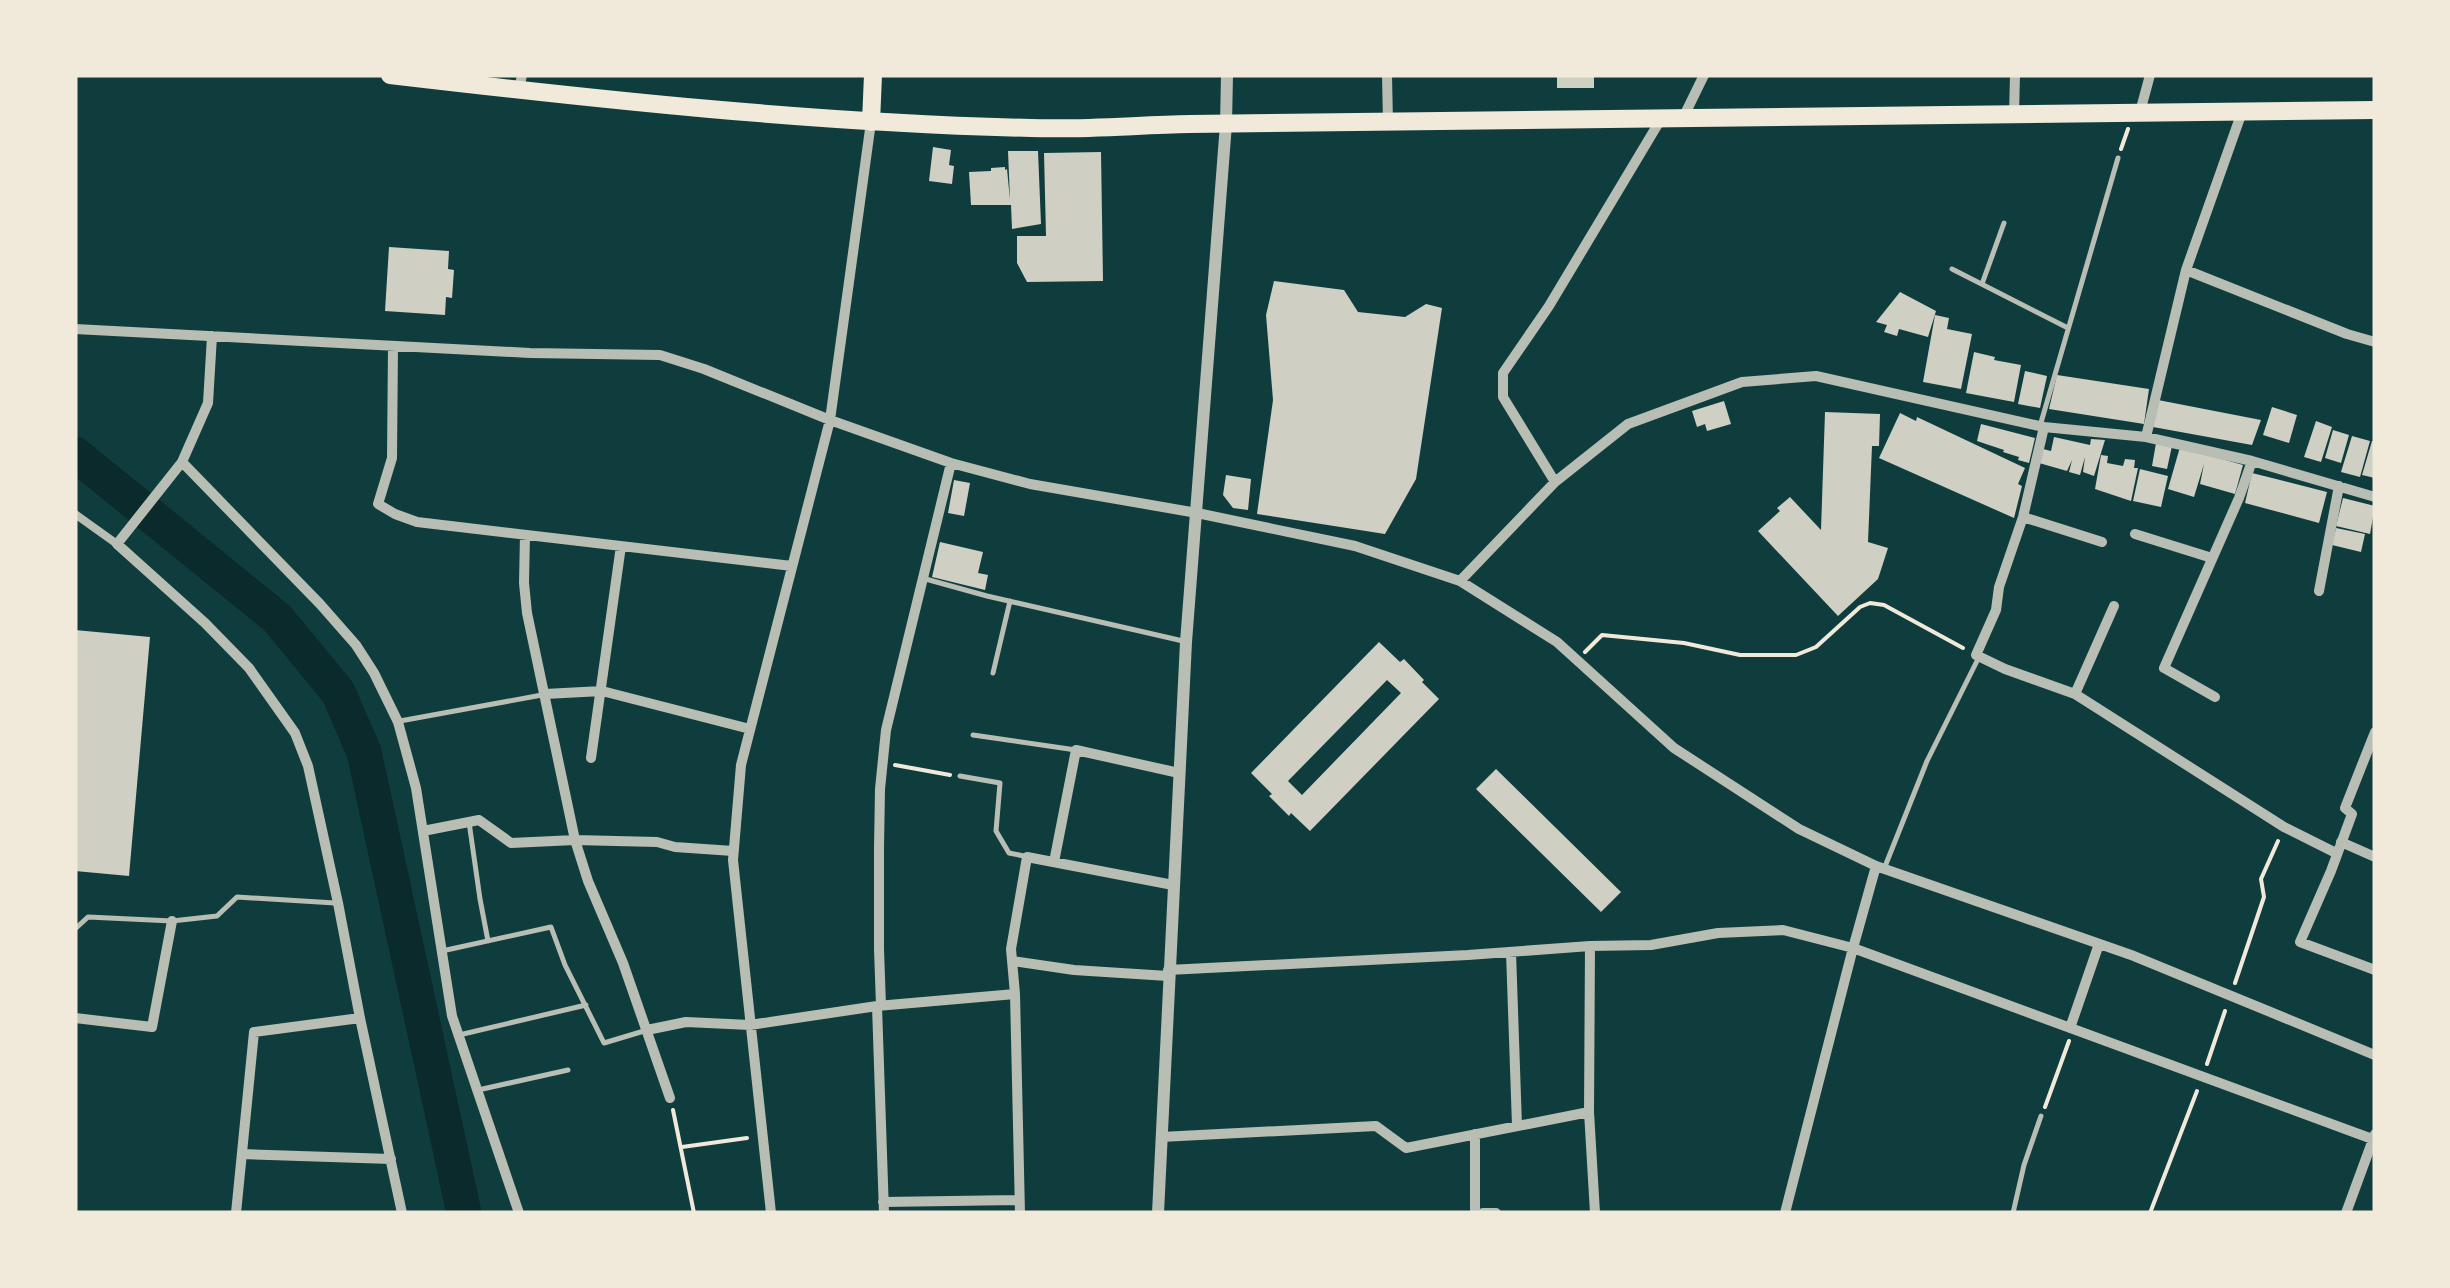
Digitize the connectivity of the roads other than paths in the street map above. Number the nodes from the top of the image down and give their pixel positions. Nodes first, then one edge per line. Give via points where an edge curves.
1 (390, 75) edge
2 (873, 75) edge
3 (1228, 75) edge
4 (1387, 75) edge
5 (1704, 75) edge
6 (2015, 75) edge
7 (2150, 75) edge
8 (520, 82) edge
9 (2375, 110) edge
10 (2137, 112) junction
11 (2242, 112) junction
12 (2014, 115) junction
13 (1661, 119) junction
14 (1682, 119) junction
15 (871, 122) junction
16 (1388, 123) junction
17 (1226, 124) junction
18 (2118, 158) road end
19 (2004, 223) dead end
20 (1952, 269) dead end
21 (2186, 270) junction
22 (1982, 284) junction
23 (2068, 328) junction
24 (75, 329) edge
25 (212, 336) junction
26 (2375, 342) edge
27 (393, 346) junction
28 (830, 420) junction
29 (2042, 426) junction
30 (2146, 437) junction
31 (2252, 461) junction
32 (951, 463) junction
33 (180, 465) junction
34 (1554, 482) junction
35 (2339, 486) junction
36 (2375, 497) edge
37 (1197, 513) junction
38 (75, 514) edge
39 (2022, 517) junction
40 (2136, 534) dead end
41 (525, 535) junction
42 (119, 541) junction
43 (2102, 542) dead end
44 (621, 546) junction
45 (2212, 558) junction
46 (792, 566) junction
47 (922, 578) junction
48 (1460, 581) junction
49 (2319, 590) dead end
50 (1010, 601) junction
51 (2114, 606) dead end
52 (1186, 642) junction
53 (1978, 656) junction
54 (993, 673) dead end
55 (602, 690) junction
56 (545, 694) junction
57 (2074, 694) junction
58 (2215, 697) dead end
59 (398, 722) junction
60 (750, 728) junction
61 (2375, 732) edge
62 (974, 735) dead end
63 (1076, 750) junction
64 (591, 758) dead end
65 (1178, 772) junction
66 (960, 776) road end
67 (469, 822) junction
68 (423, 831) junction
69 (574, 840) junction
70 (2338, 848) junction
71 (734, 851) junction
72 (1027, 857) junction
73 (2375, 857) edge
74 (1054, 862) junction
75 (1880, 867) junction
76 (1173, 886) junction
77 (338, 903) junction
78 (172, 921) junction
79 (75, 928) edge
80 (488, 941) junction
81 (2099, 944) junction
82 (1590, 946) junction
83 (1853, 948) junction
84 (442, 951) junction
85 (1511, 952) junction
86 (1012, 961) junction
87 (2375, 970) edge
88 (1168, 973) junction
89 (1016, 994) junction
90 (586, 1005) junction
91 (879, 1006) junction
92 (75, 1018) edge
93 (360, 1018) junction
94 (750, 1025) junction
95 (2072, 1029) junction
96 (647, 1030) junction
97 (459, 1035) junction
98 (2375, 1054) edge
99 (568, 1070) dead end
100 (477, 1090) junction
101 (670, 1098) road end
102 (1588, 1112) junction
103 (2042, 1116) road end
104 (1517, 1126) junction
105 (1475, 1134) junction
106 (1161, 1137) junction
107 (2374, 1138) edge
108 (242, 1154) junction
109 (390, 1159) junction
110 (1020, 1200) junction
111 (884, 1207) edge
112 (236, 1213) edge
113 (402, 1213) edge
114 (518, 1213) edge
115 (770, 1213) edge
116 (1020, 1213) edge
117 (1158, 1213) edge
118 (1476, 1213) edge
119 (1484, 1213) edge
120 (1496, 1213) edge
121 (1595, 1213) edge
122 (1786, 1213) edge
123 (2013, 1213) edge
124 (2346, 1213) edge

1 - 8 main road
2 - 15 main road
3 - 17 street
4 - 16 street
5 - 14 street
6 - 12 street
7 - 10 street
8 - 15 main road via 730,112
9 - 11 main road
10 - 11 main road
10 - 12 main road
11 - 21 street
12 - 14 main road
13 - 14 main road
13 - 16 main road
13 - 34 street via 1503,373 1503,397
15 - 17 main road via 1035,129
15 - 28 street
16 - 17 main road
17 - 37 street
18 - 23 lane
19 - 22 lane
20 - 22 lane
21 - 26 street
21 - 30 street
22 - 23 lane
23 - 29 lane
24 - 25 street
25 - 27 street
25 - 33 street via 208,402
27 - 28 street via 660,355
27 - 41 street via 392,458 378,504 417,522
28 - 32 street
28 - 46 street
29 - 30 street
29 - 34 street via 1816,376 1742,382 1628,424
29 - 39 street
30 - 31 street
31 - 35 street
31 - 45 street
32 - 37 street
32 - 47 street
33 - 42 street
33 - 59 street via 356,645
34 - 48 street
35 - 36 street
35 - 49 street
37 - 48 street via 1355,546
37 - 52 street
38 - 42 street
39 - 43 street
39 - 53 street
40 - 45 street
41 - 44 street
41 - 56 street via 524,584
42 - 77 street via 249,668 296,734
44 - 46 street
44 - 55 street
45 - 58 street via 2164,668
46 - 60 street
47 - 50 lane
47 - 91 street via 882,763
48 - 75 street via 1557,642 1674,748 1799,828
50 - 52 lane
50 - 54 lane
51 - 57 street
52 - 65 street
53 - 57 street
53 - 75 lane
55 - 56 street
55 - 60 street
55 - 64 street
56 - 59 lane
56 - 69 street
57 - 70 street via 2284,828
59 - 68 street
60 - 71 street via 740,765
61 - 70 street via 2344,808 2352,814
62 - 63 lane
63 - 65 street
63 - 74 street
65 - 76 street
66 - 72 lane via 1000,783 996,831 1009,854
67 - 68 street
67 - 69 street via 479,820 511,842
67 - 80 lane
68 - 84 street
69 - 71 street
69 - 96 street
70 - 73 street
70 - 87 street via 2300,942
71 - 94 street
72 - 74 street
72 - 86 street
74 - 76 street
75 - 81 street
75 - 83 street
76 - 88 street
77 - 78 lane via 236,897 217,916
77 - 93 street
78 - 79 lane via 88,917
78 - 92 street via 152,1027
80 - 84 lane
80 - 90 lane via 551,927
81 - 95 street
81 - 98 street
82 - 83 street via 1783,930
82 - 85 street
82 - 102 street
83 - 95 street
83 - 122 street
84 - 97 street
85 - 88 street
85 - 104 street
86 - 88 street
86 - 89 street
88 - 106 street
89 - 91 street
89 - 110 street
90 - 96 lane via 604,1043
90 - 97 lane
91 - 94 street
91 - 111 street
93 - 108 street via 254,1032
93 - 109 street
94 - 96 street via 686,1022
94 - 115 street
95 - 107 street
96 - 101 street
97 - 100 street
99 - 100 lane
100 - 114 street
102 - 104 street
102 - 121 street
103 - 123 lane
104 - 105 street
105 - 106 street via 1406,1148 1376,1126
105 - 118 street
106 - 117 street
107 - 124 street
108 - 109 street
108 - 112 street
109 - 113 street
110 - 111 street
110 - 116 street
119 - 120 street

